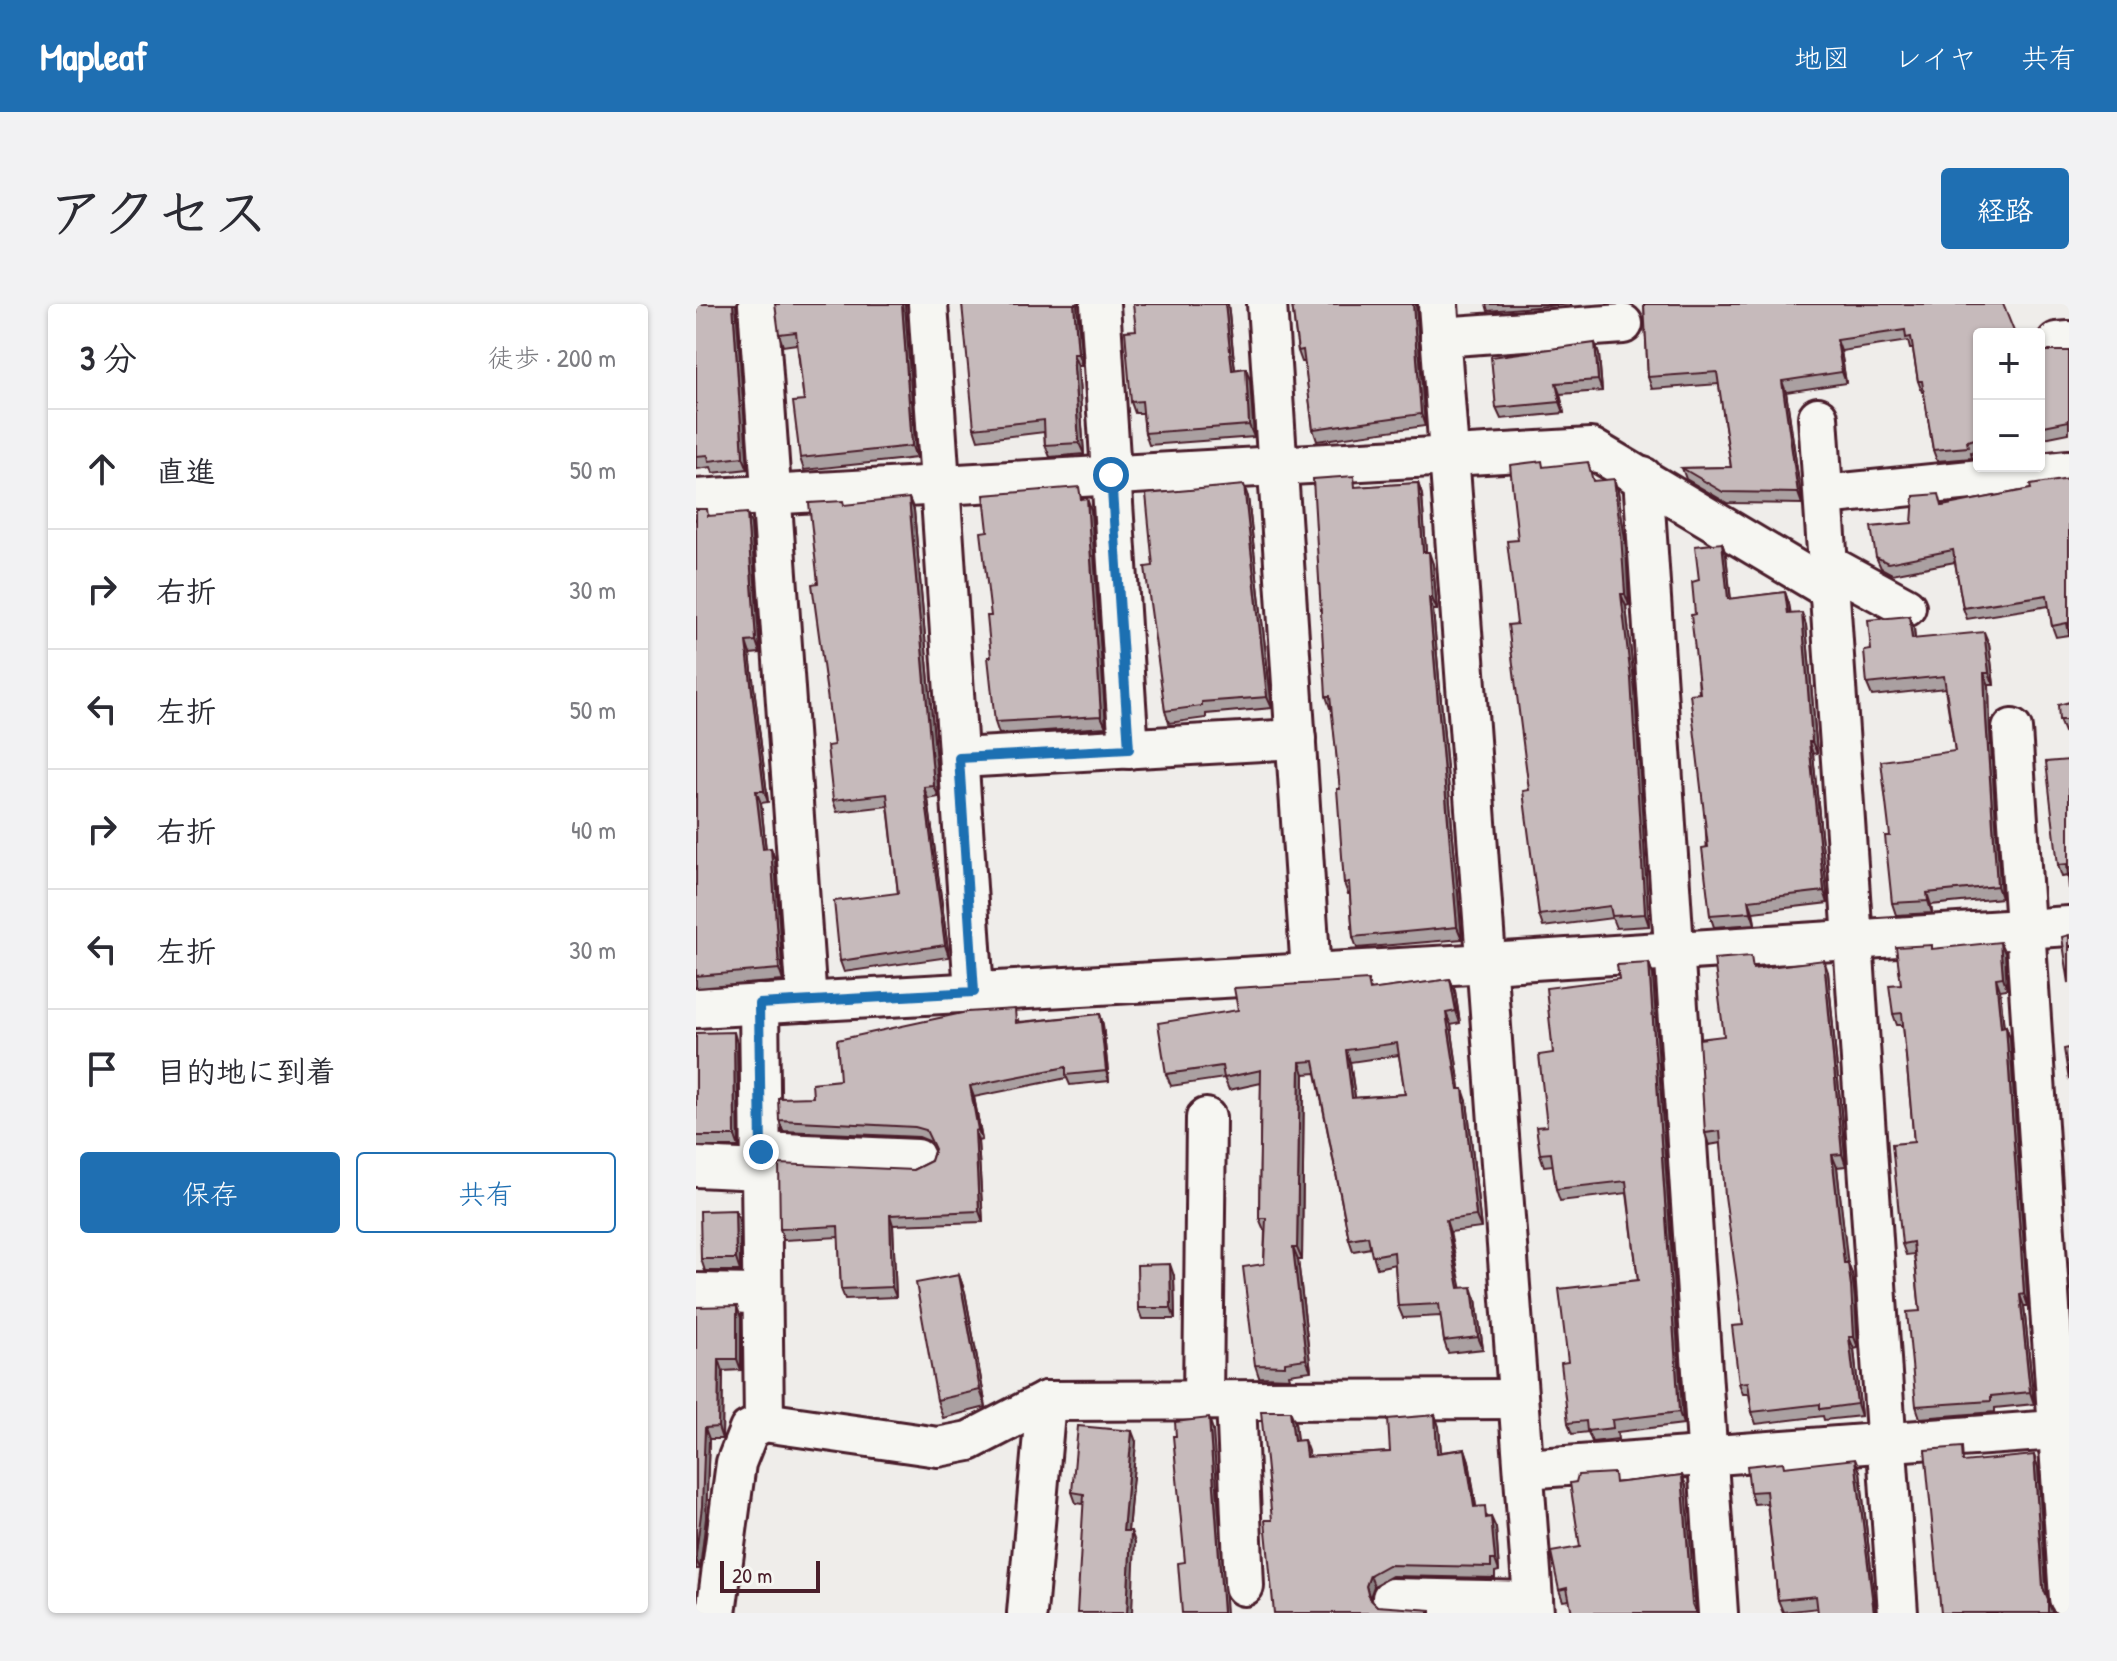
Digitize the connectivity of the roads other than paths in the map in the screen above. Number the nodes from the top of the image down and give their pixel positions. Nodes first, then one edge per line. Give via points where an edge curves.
1 (758, 304) edge
2 (928, 304) edge
3 (1100, 304) edge
4 (1267, 304) edge
5 (1439, 320) edge
6 (1623, 324) dead end
7 (1818, 417) dead end
8 (1449, 456) junction
9 (1278, 466) junction
10 (2069, 470) edge
11 (1111, 475) junction
12 (1643, 477) junction
13 (940, 485) junction
14 (770, 495) junction
15 (1824, 495) junction
16 (696, 499) edge
17 (1828, 576) junction
18 (1906, 607) dead end
19 (2012, 729) dead end
20 (1296, 739) junction
21 (1129, 749) junction
22 (959, 758) junction
23 (2069, 926) edge
24 (2026, 928) junction
25 (1853, 939) junction
26 (1673, 951) junction
27 (1488, 963) junction
28 (1311, 973) junction
29 (974, 992) junction
30 (807, 1002) junction
31 (759, 1004) junction
32 (696, 1008) edge
33 (1206, 1118) dead end
34 (917, 1159) dead end
35 (761, 1161) junction
36 (696, 1167) edge
37 (2058, 1254) edge
38 (696, 1293) edge
39 (762, 1294) junction
40 (1518, 1399) junction
41 (1220, 1400) junction
42 (1046, 1401) junction
43 (764, 1422) junction
44 (2064, 1429) edge
45 (1888, 1442) junction
46 (1708, 1455) junction
47 (1525, 1469) junction
48 (1244, 1586) dead end
49 (1392, 1598) dead end
50 (2069, 1598) edge
51 (1533, 1607) edge
52 (716, 1613) edge
53 (1027, 1613) edge
54 (1718, 1613) edge
55 (1898, 1613) edge

1 - 14 street
2 - 13 street
3 - 11 street
4 - 9 street
5 - 6 street
5 - 8 street
7 - 15 street
8 - 9 street
8 - 12 street via 1591,448
8 - 27 street
9 - 11 street
9 - 20 street
10 - 15 street
11 - 13 street
11 - 21 street
12 - 17 street
12 - 26 street
13 - 14 street
13 - 22 street
14 - 16 street
14 - 30 street
15 - 17 street
17 - 18 street
17 - 25 street
19 - 24 street
20 - 21 street
20 - 28 street
21 - 22 street
22 - 29 street
23 - 24 street
24 - 25 street
24 - 37 street
25 - 26 street
25 - 45 street
26 - 27 street
26 - 46 street
27 - 28 street
27 - 40 street
28 - 29 street
29 - 30 street
30 - 31 street
31 - 32 street
31 - 35 street
33 - 41 street
34 - 35 street
35 - 36 street
35 - 39 street
37 - 44 street
38 - 39 street
39 - 43 street
40 - 41 street
40 - 47 street
41 - 42 street
41 - 48 street
42 - 43 street via 969,1441 938,1447
42 - 53 street
43 - 52 street via 749,1430 736,1463
44 - 45 street
44 - 50 street
45 - 46 street
45 - 55 street
46 - 47 street
46 - 54 street
47 - 51 street
49 - 51 street

